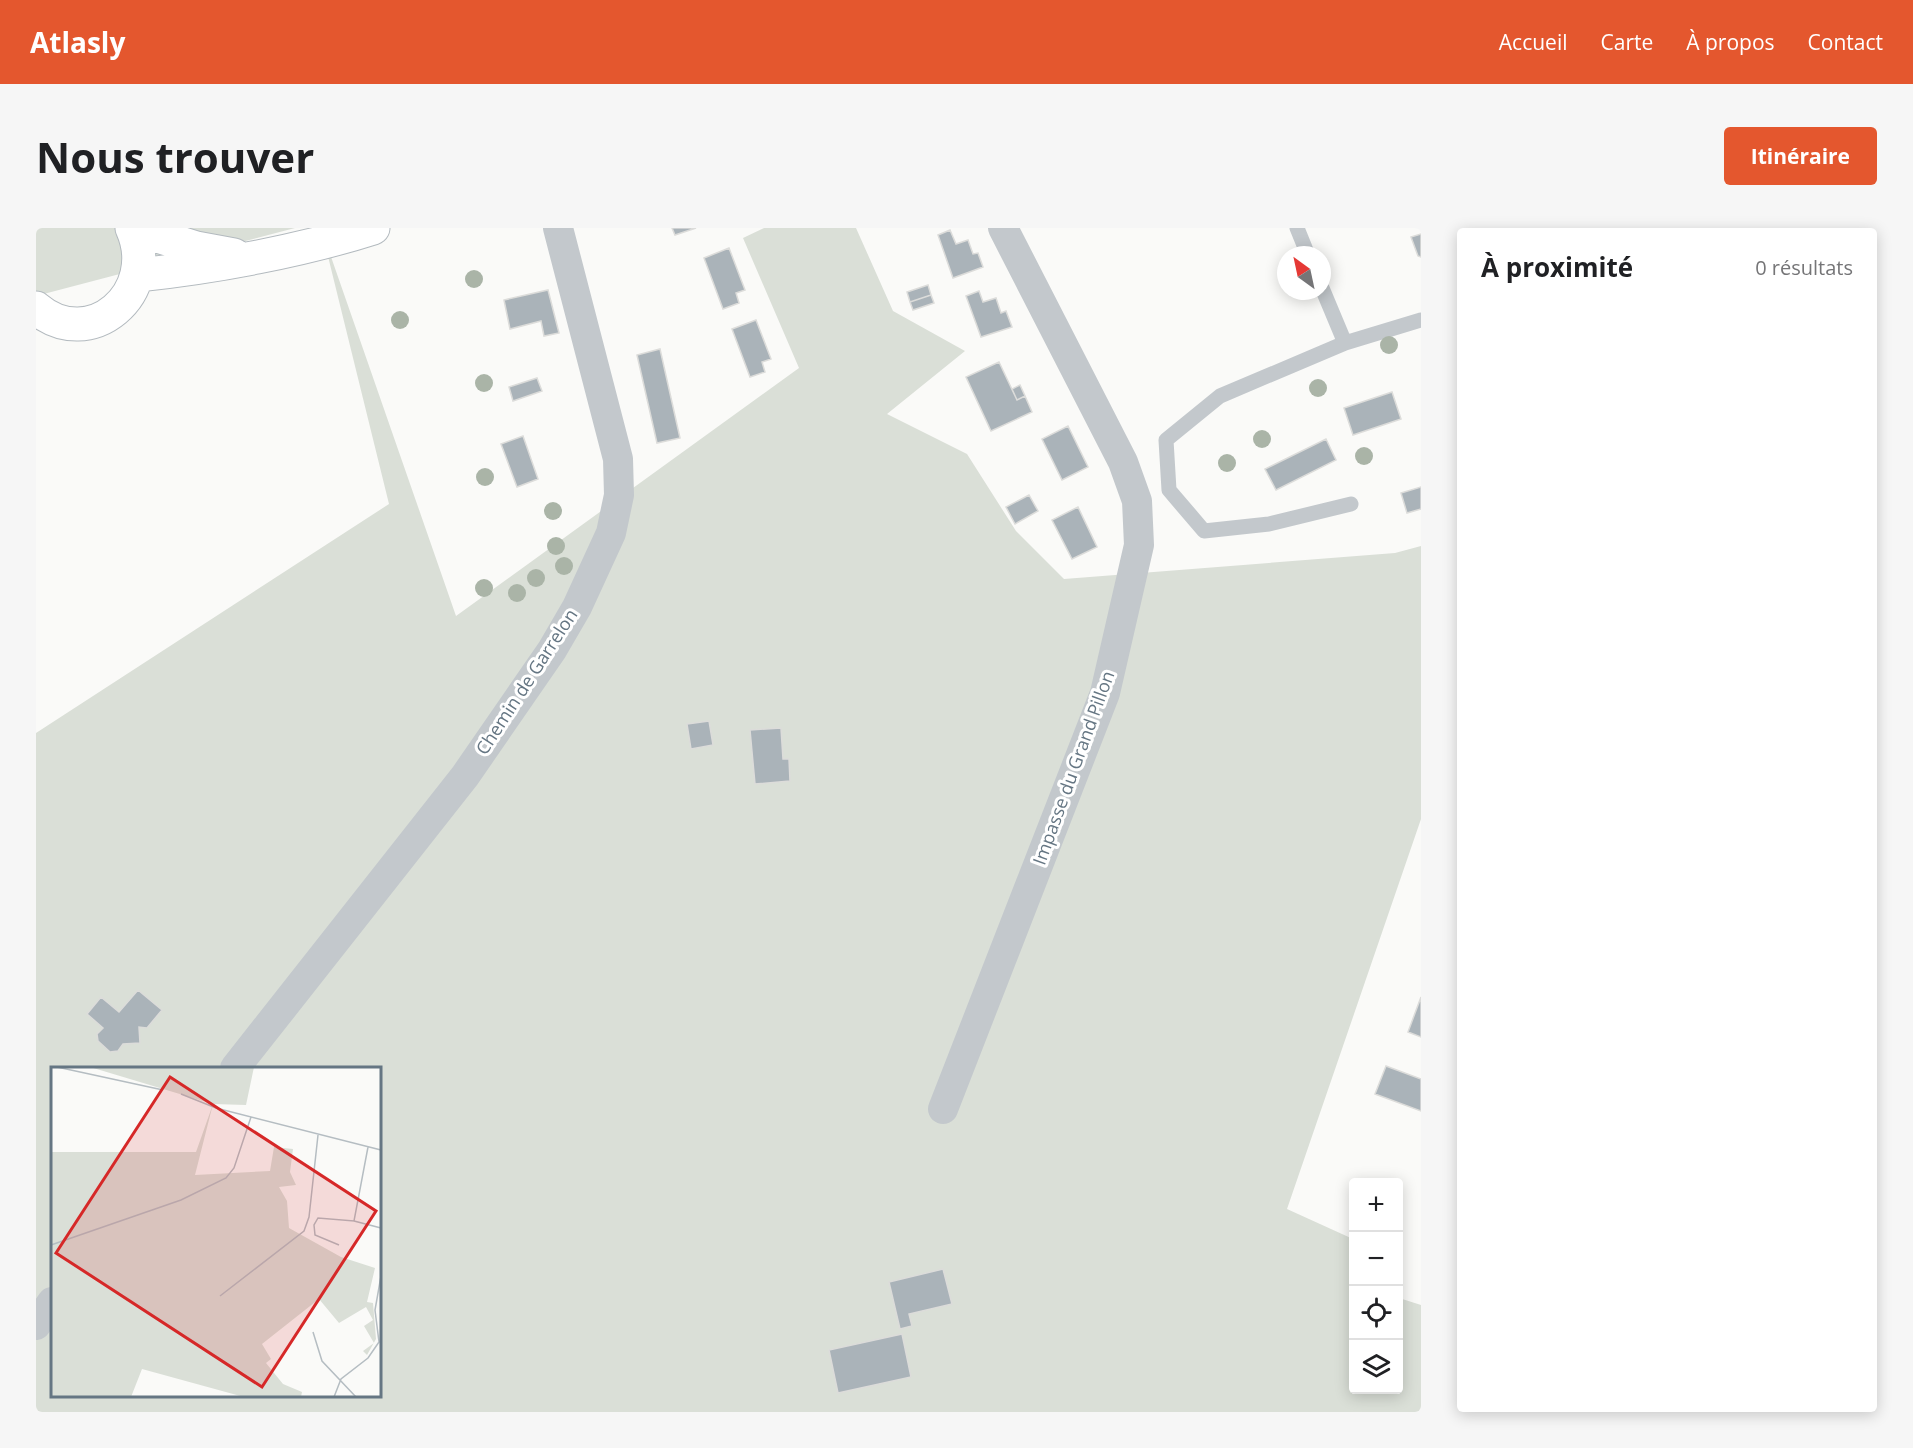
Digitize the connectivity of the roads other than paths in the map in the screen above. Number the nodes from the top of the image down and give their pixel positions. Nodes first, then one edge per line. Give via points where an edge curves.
1 (132, 228) edge
2 (373, 228) edge
3 (558, 228) edge
4 (1003, 228) edge
5 (1297, 228) edge
6 (1304, 246) edge
7 (247, 257) junction
8 (138, 274) junction
9 (1327, 300) edge
10 (38, 313) edge
11 (1421, 320) edge
12 (1345, 343) junction
13 (1351, 504) dead end
14 (236, 1067) edge
15 (943, 1109) dead end
16 (51, 1303) edge
17 (36, 1324) edge

1 - 7 main road via 196,248
1 - 8 main road via 140,259
2 - 7 main road
3 - 14 street, Chemin de Garrelon via 618,459 619,495 611,532 577,607 552,650 465,777
4 - 15 street, Impasse du Grand Pillon via 1123,462 1137,501 1139,545 1105,693
5 - 6 lane
7 - 8 main road via 204,268
8 - 10 main road via 131,293 101,319 61,322
9 - 12 lane
11 - 12 lane
12 - 13 lane via 1220,396 1166,440 1169,490 1204,531 1269,524
16 - 17 street

